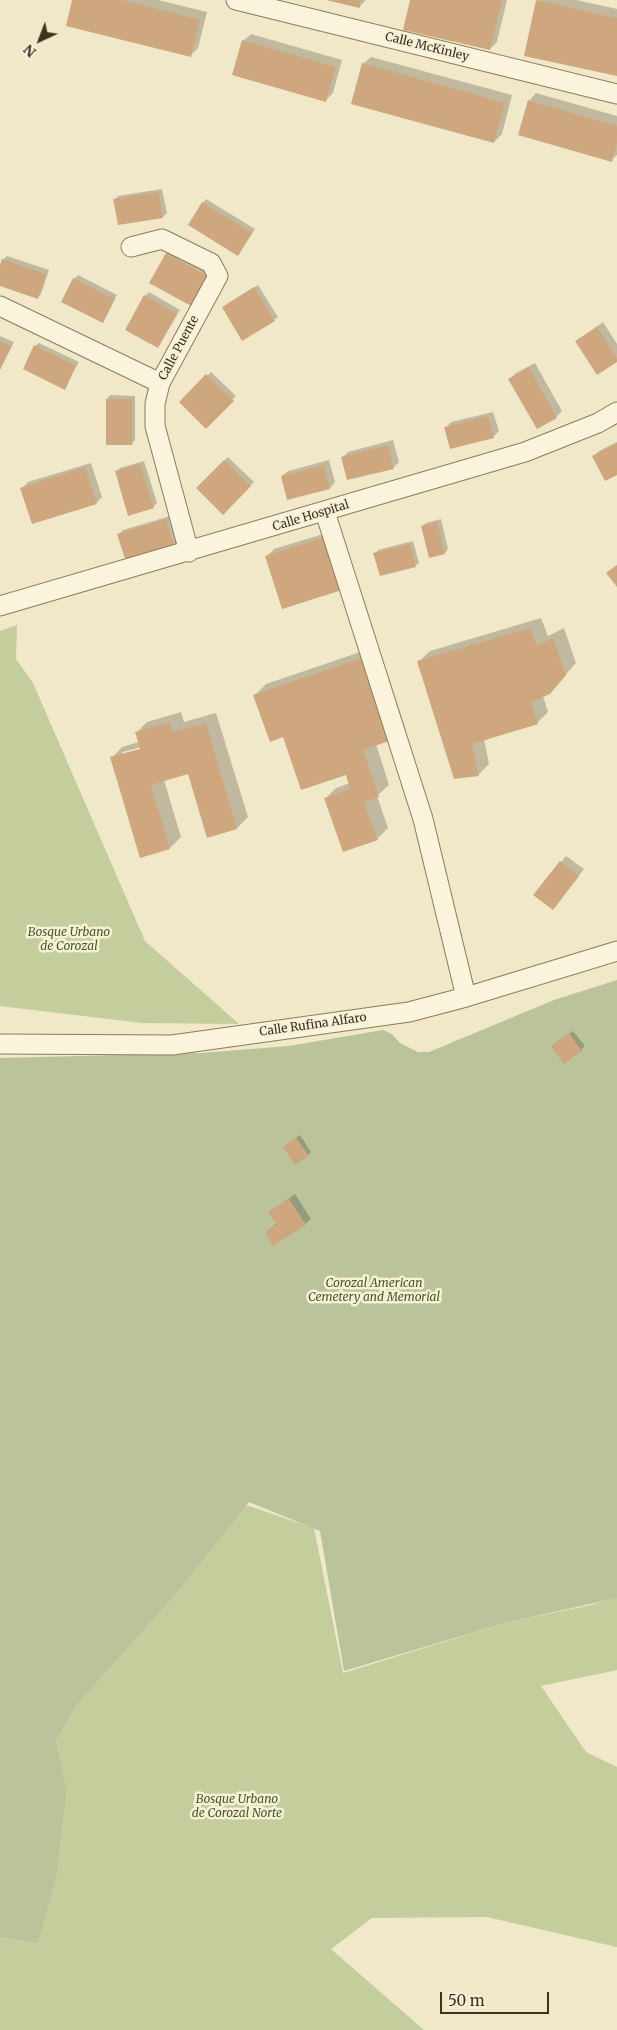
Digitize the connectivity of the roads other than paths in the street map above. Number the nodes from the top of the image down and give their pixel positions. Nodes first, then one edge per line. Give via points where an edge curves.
1 (236, 0) edge
2 (617, 94) edge
3 (131, 247) dead end
4 (0, 306) edge
5 (160, 383) junction
6 (617, 412) edge
7 (325, 512) junction
8 (189, 552) junction
9 (0, 606) edge
10 (617, 951) edge
11 (466, 997) junction
12 (0, 1044) edge

1 - 2 street, Calle McKinley
3 - 5 street, Calle Puente via 162,239 211,263 218,276
4 - 5 street
5 - 8 street, Calle Puente via 155,404 155,426
6 - 7 street, Calle Hospital via 598,423 525,452
7 - 8 street, Calle Hospital
7 - 11 street via 423,819
8 - 9 street, Calle Hospital
10 - 11 street, Calle Rufina Alfaro
11 - 12 street, Calle Rufina Alfaro via 409,1012 172,1045

